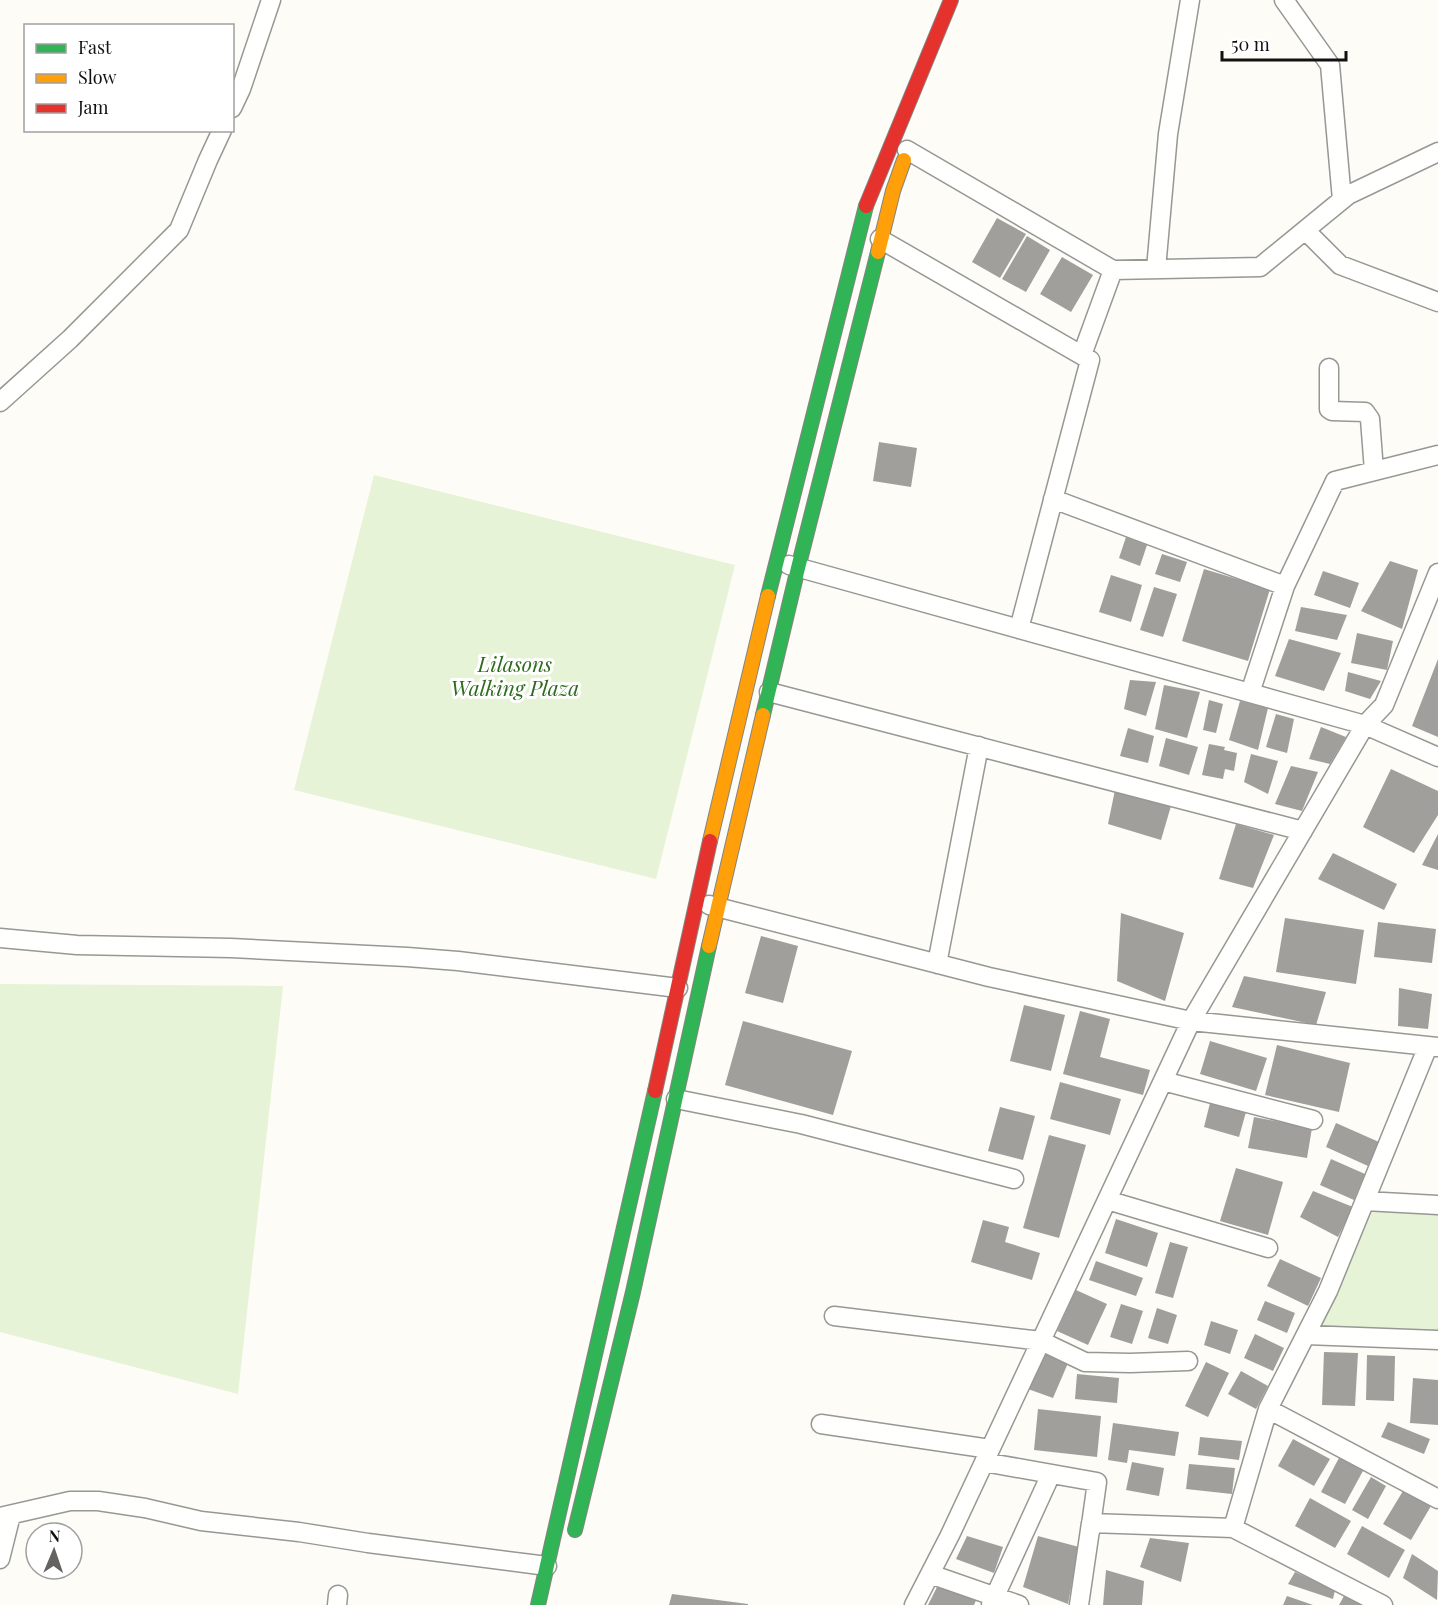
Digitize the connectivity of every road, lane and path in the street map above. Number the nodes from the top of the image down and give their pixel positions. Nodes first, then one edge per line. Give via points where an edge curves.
1 (271, 0) edge
2 (951, 0) edge
3 (1190, 0) edge
4 (1284, 0) edge
5 (234, 104) edge
6 (221, 132) edge
7 (910, 144) joint
8 (1438, 152) edge
9 (1342, 200) junction
10 (1305, 230) junction
11 (880, 239) junction
12 (1156, 269) junction
13 (1113, 270) junction
14 (1438, 302) edge
15 (1082, 355) junction
16 (1329, 368) dead end
17 (0, 402) edge
18 (1438, 455) edge
19 (1374, 471) junction
20 (1053, 499) junction
21 (776, 562) junction
22 (798, 568) junction
23 (1438, 573) edge
24 (1285, 586) junction
25 (1019, 629) junction
26 (769, 692) junction
27 (1250, 693) junction
28 (1365, 725) junction
29 (979, 747) junction
30 (1438, 757) edge
31 (1303, 831) junction
32 (696, 902) junction
33 (718, 907) junction
34 (0, 938) edge
35 (937, 964) junction
36 (678, 988) junction
37 (1191, 1021) junction
38 (1433, 1046) edge
39 (1163, 1081) junction
40 (676, 1099) junction
41 (1313, 1120) dead end
42 (644, 1139) junction
43 (666, 1143) junction
44 (1014, 1179) dead end
45 (1107, 1200) junction
46 (1365, 1202) junction
47 (1438, 1205) edge
48 (1268, 1248) dead end
49 (834, 1316) dead end
50 (1306, 1335) junction
51 (1438, 1340) edge
52 (1041, 1341) junction
53 (1188, 1361) dead end
54 (587, 1389) junction
55 (608, 1393) junction
56 (1268, 1410) junction
57 (821, 1424) dead end
58 (987, 1456) junction
59 (1051, 1474) junction
60 (1438, 1499) edge
61 (6, 1516) edge
62 (1233, 1528) junction
63 (1089, 1535) junction
64 (573, 1538) dead end
65 (0, 1559) edge
66 (547, 1566) junction
67 (930, 1574) junction
68 (992, 1600) edge
69 (538, 1605) edge
70 (914, 1605) edge
71 (1019, 1605) edge
72 (1079, 1605) edge
73 (1383, 1605) edge

1 - 5 street
2 - 21 main road via 866,205
3 - 12 street via 1168,134
4 - 9 street via 1330,65
6 - 17 street via 179,230 70,339
7 - 11 main road
7 - 13 street
8 - 9 street
9 - 10 street
10 - 12 street via 1260,267
10 - 14 street via 1340,265
11 - 15 street
11 - 22 main road
12 - 13 street
13 - 15 street
15 - 20 street via 1090,360
16 - 19 street via 1329,410 1365,412 1370,419
18 - 19 street
19 - 24 street via 1335,481
20 - 24 street
20 - 25 street
21 - 22 street
21 - 32 main road
22 - 25 street
22 - 26 main road
23 - 28 street via 1384,705
24 - 27 street
25 - 27 street
26 - 29 street
26 - 33 main road
27 - 28 street
28 - 30 street
28 - 31 street
29 - 31 street
29 - 35 street
31 - 37 street
32 - 33 street
32 - 36 main road
33 - 35 street
33 - 40 main road
34 - 36 street via 77,945 407,957
35 - 37 street
36 - 42 main road
37 - 38 street
37 - 39 street
38 - 46 street
39 - 41 street
39 - 45 street
40 - 43 main road
40 - 44 street via 801,1124
42 - 43 main road
42 - 54 main road
43 - 55 main road
45 - 48 street
45 - 52 street
46 - 47 street
46 - 50 street
49 - 52 street
50 - 51 street
50 - 56 street
52 - 53 street via 1085,1362
52 - 58 street
54 - 55 main road
54 - 66 main road
55 - 64 main road
56 - 60 street
56 - 62 street
57 - 58 street
58 - 59 street
58 - 67 street
59 - 63 street via 1097,1482
59 - 68 street
61 - 65 street
61 - 66 street via 70,1501 98,1501 201,1521
62 - 63 street via 1092,1523
62 - 73 street
63 - 72 street
66 - 69 main road
67 - 68 street
67 - 70 street
68 - 71 street

